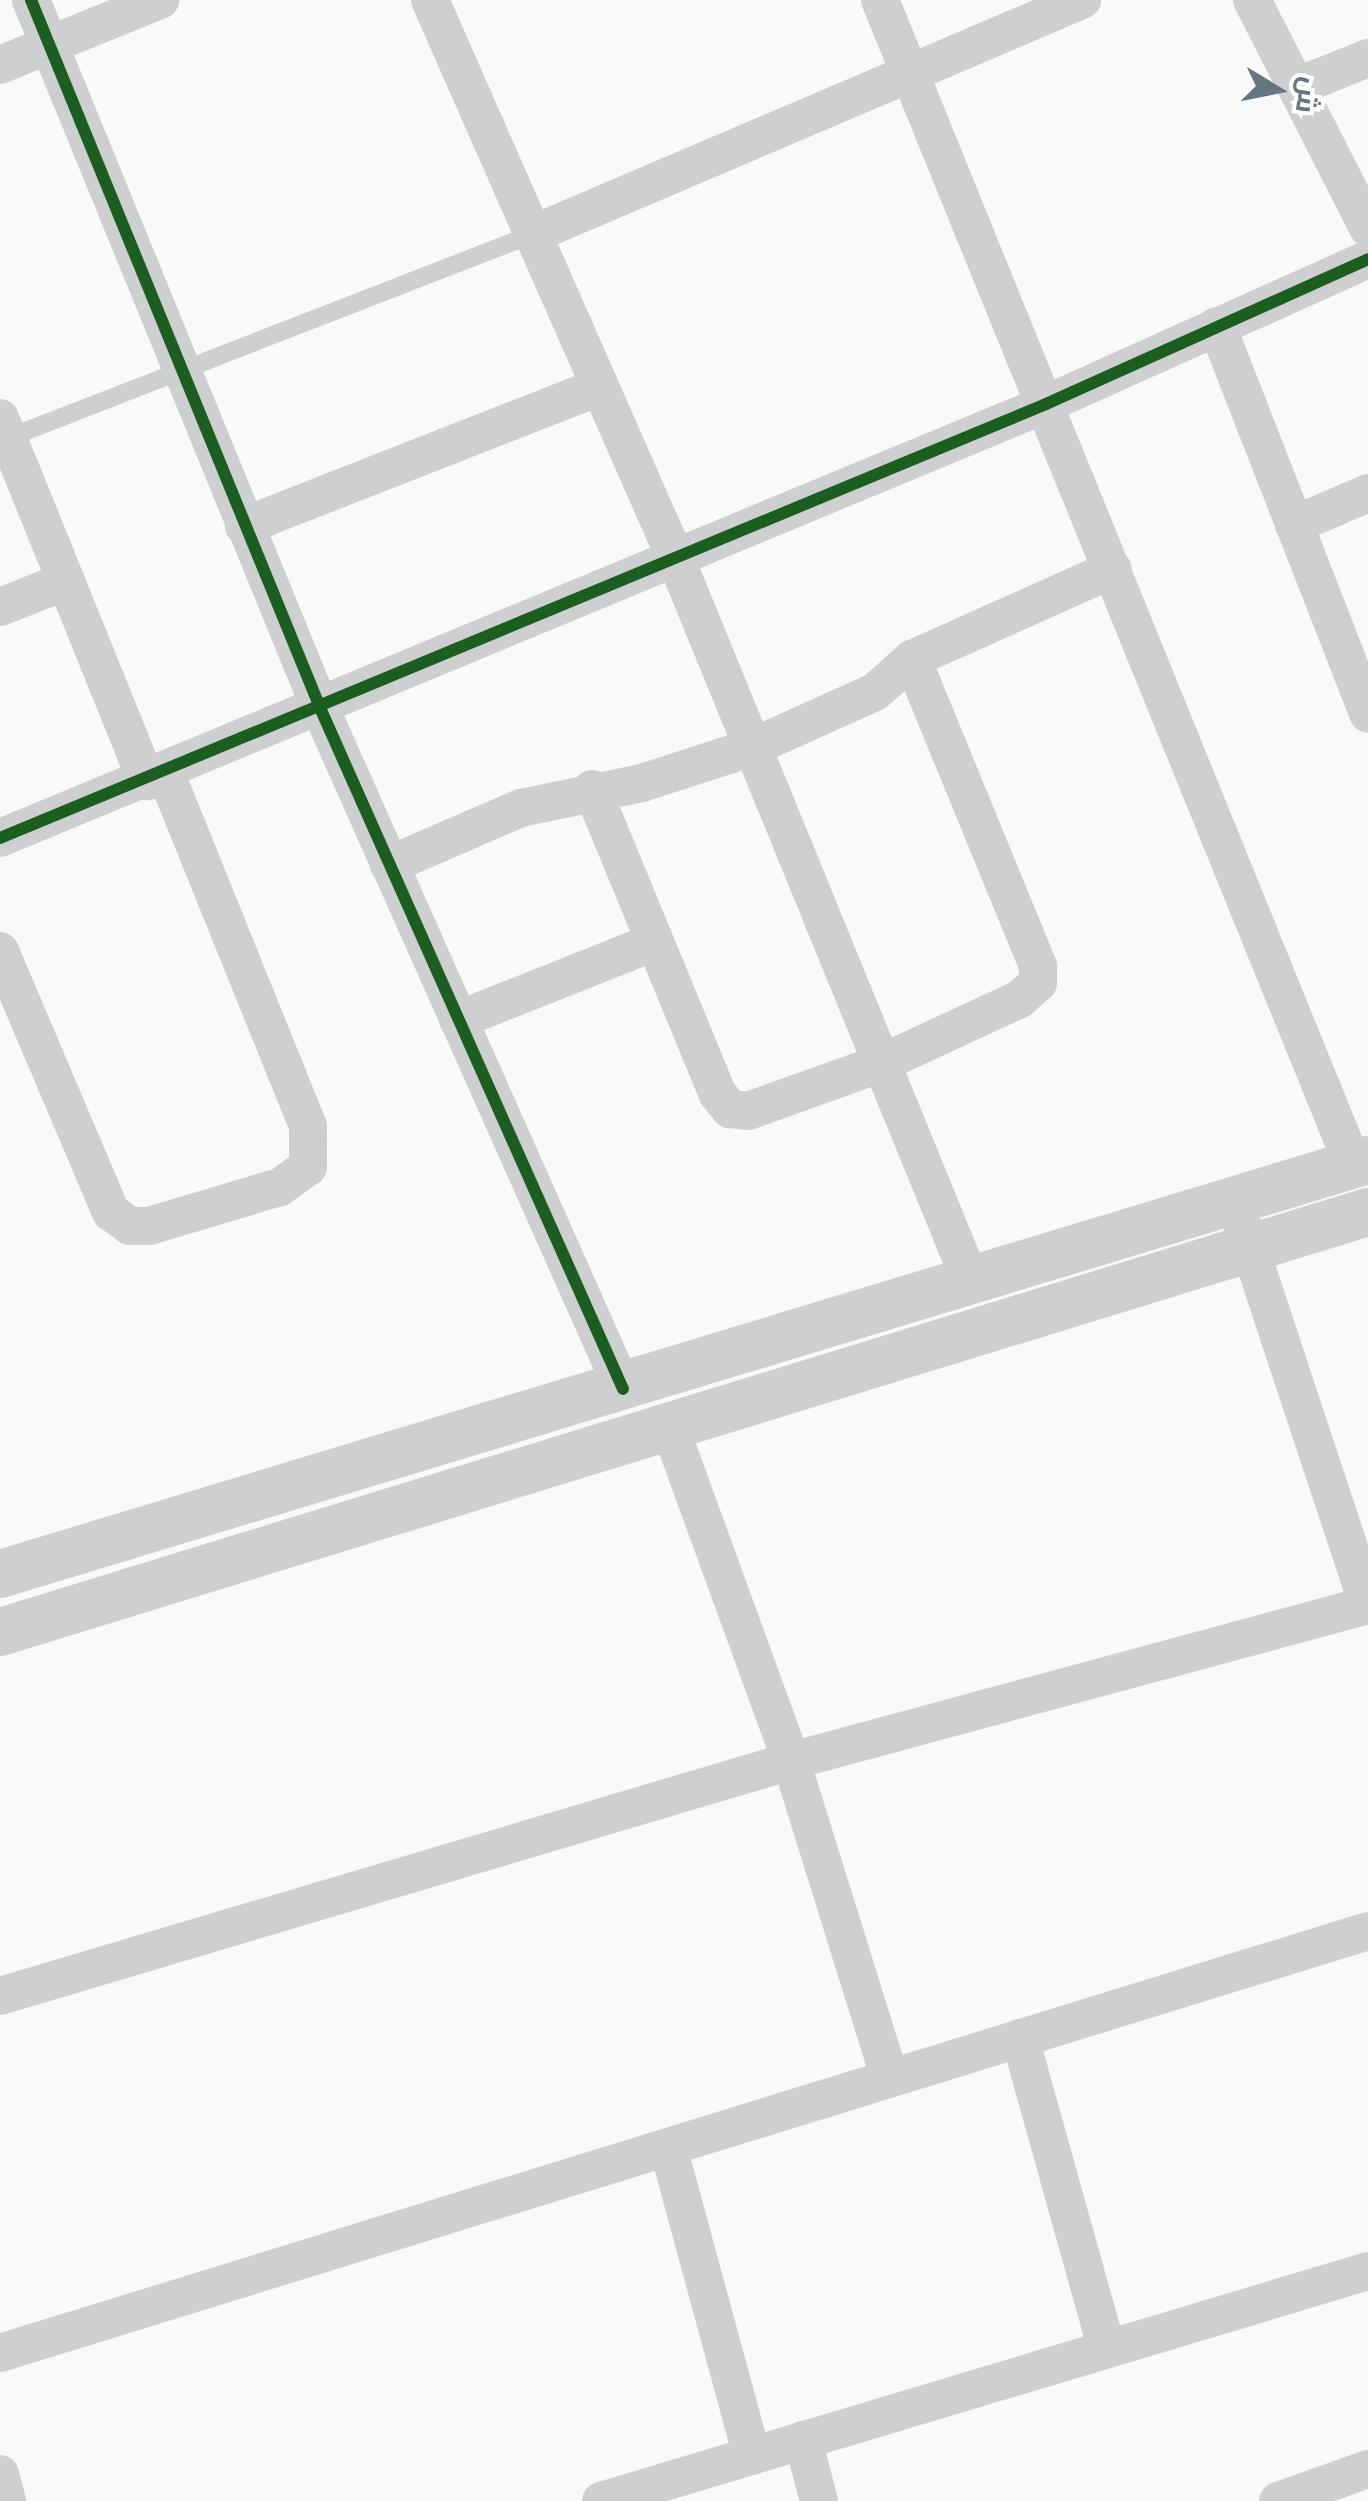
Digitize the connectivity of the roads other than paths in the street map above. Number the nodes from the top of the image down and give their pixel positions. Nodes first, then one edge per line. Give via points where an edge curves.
1 (31, 0) edge
2 (160, 0) edge
3 (430, 0) edge
4 (880, 0) edge
5 (1082, 0) edge
6 (1252, 0) edge
7 (50, 45) junction
8 (1368, 58) edge
9 (0, 65) edge
10 (908, 72) junction
11 (1296, 87) junction
12 (1368, 228) edge
13 (532, 234) junction
14 (1368, 258) edge
15 (1217, 326) junction
16 (179, 372) junction
17 (599, 387) junction
18 (1046, 404) junction
19 (4, 428) edge
20 (1368, 494) edge
21 (1294, 525) junction
22 (244, 526) junction
23 (675, 557) junction
24 (1113, 569) junction
25 (66, 582) junction
26 (0, 607) edge
27 (912, 659) junction
28 (321, 710) junction
29 (1368, 714) edge
30 (753, 747) junction
31 (157, 778) junction
32 (592, 789) junction
33 (0, 838) edge
34 (389, 865) junction
35 (654, 942) junction
36 (0, 951) edge
37 (458, 1020) junction
38 (882, 1063) junction
39 (1361, 1162) edge
40 (1368, 1212) edge
41 (1242, 1225) junction
42 (969, 1276) junction
43 (623, 1389) junction
44 (669, 1425) junction
45 (0, 1574) edge
46 (1368, 1605) edge
47 (0, 1632) edge
48 (791, 1761) junction
49 (1368, 1931) edge
50 (0, 1996) edge
51 (1020, 2038) junction
52 (890, 2078) junction
53 (668, 2147) junction
54 (1368, 2270) edge
55 (1107, 2348) junction
56 (0, 2353) edge
57 (803, 2440) junction
58 (752, 2456) junction
59 (1368, 2469) edge
60 (0, 2474) edge
61 (7, 2501) edge
62 (601, 2501) edge
63 (819, 2501) edge
64 (1278, 2501) edge

1 - 7 street
2 - 7 street
3 - 13 street
4 - 10 street
5 - 10 street
6 - 11 street
7 - 9 street
7 - 16 street
8 - 11 street
10 - 13 street
10 - 18 street
11 - 12 street
13 - 16 lane
13 - 17 street
14 - 15 street
15 - 18 street
15 - 21 street
16 - 19 lane
16 - 22 street
17 - 22 street
17 - 23 street
18 - 23 street
18 - 24 street
19 - 25 street
20 - 21 street
21 - 29 street
22 - 28 street
23 - 28 street
23 - 30 street
24 - 27 street
24 - 39 street
25 - 26 street
25 - 31 street
27 - 30 street via 875,692
27 - 38 street via 1038,966 1038,983 1020,999
28 - 31 street
28 - 34 street
30 - 32 street via 642,783
30 - 38 street
31 - 33 street
31 - 36 street via 308,1126 308,1167 280,1187 149,1226 120,1219 111,1212
32 - 34 street via 521,808
32 - 35 street
34 - 37 street
35 - 37 street
35 - 38 street via 717,1094 730,1109 748,1110
37 - 43 street
38 - 42 street
39 - 41 street
40 - 41 street
41 - 42 street
41 - 44 street
41 - 46 street
42 - 43 street
43 - 45 street
44 - 47 street
44 - 48 street
46 - 48 street
48 - 50 street
48 - 52 street
49 - 51 street
51 - 52 street
51 - 55 street
52 - 53 street
53 - 56 street
53 - 58 street
54 - 55 street
55 - 57 street
57 - 58 street
57 - 63 street
58 - 62 street
59 - 64 street
60 - 61 street

